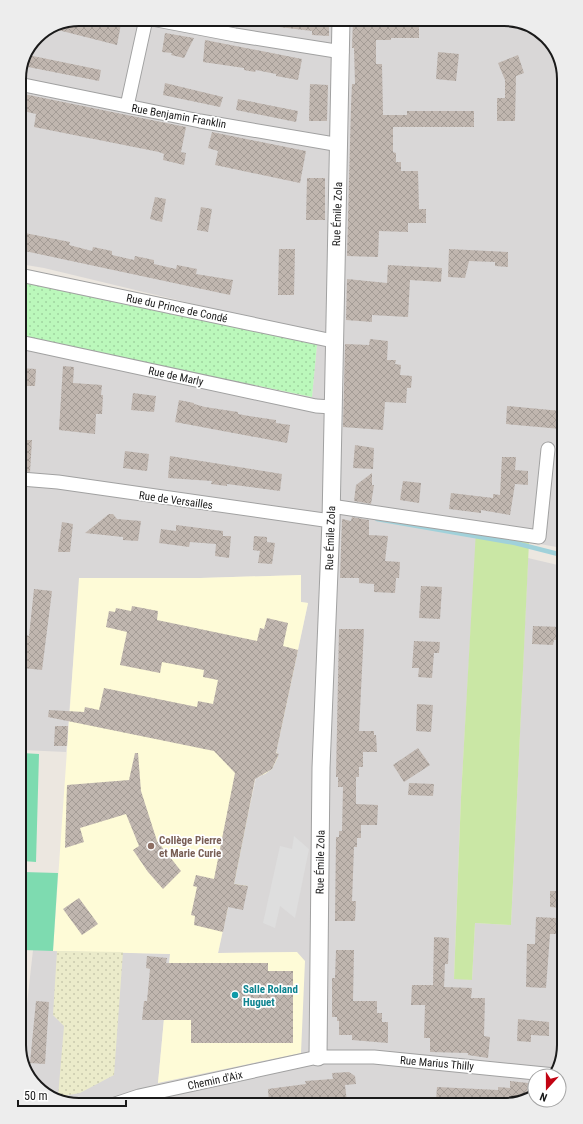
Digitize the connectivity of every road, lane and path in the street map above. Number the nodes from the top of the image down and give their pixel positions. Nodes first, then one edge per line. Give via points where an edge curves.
1 (144, 26) edge
2 (188, 26) edge
3 (341, 26) edge
4 (342, 52) junction
5 (26, 85) edge
6 (127, 106) junction
7 (340, 145) junction
8 (26, 276) edge
9 (333, 341) junction
10 (26, 343) edge
11 (332, 407) junction
12 (548, 449) dead end
13 (26, 480) edge
14 (331, 514) junction
15 (318, 1057) junction
16 (527, 1071) edge
17 (132, 1098) edge

1 - 6 street
2 - 4 street
3 - 4 street, Rue Émile Zola
4 - 7 street, Rue Émile Zola
5 - 6 street, Rue Benjamin Franklin
6 - 7 street, Rue Benjamin Franklin
7 - 9 street, Rue Émile Zola
8 - 9 street, Rue du Prince de Condé
9 - 11 street, Rue Émile Zola
10 - 11 street, Rue de Marly via 316,406
11 - 14 street, Rue Émile Zola
12 - 14 street, Rue de Versailles via 539,537
13 - 14 street, Rue de Versailles
14 - 15 street, Rue Émile Zola via 320,768
15 - 16 street, Rue Marius Thilly via 374,1057
15 - 17 street, Chemin d'Aix

